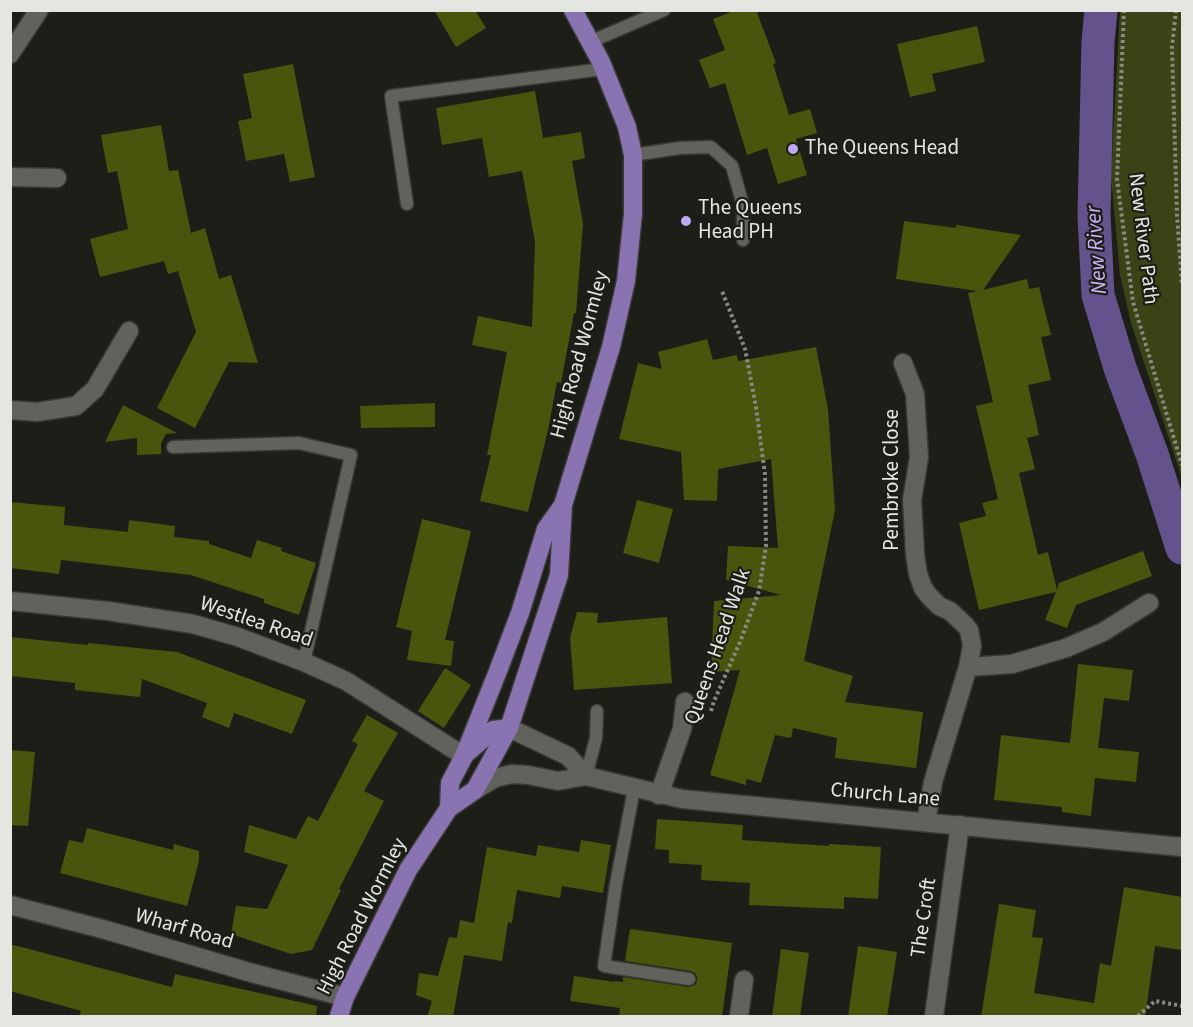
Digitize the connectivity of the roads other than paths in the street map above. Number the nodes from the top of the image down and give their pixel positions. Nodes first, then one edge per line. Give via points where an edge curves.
1 (39, 10) edge
2 (573, 10) edge
3 (664, 10) edge
4 (590, 42) junction
5 (10, 54) edge
6 (603, 69) junction
7 (633, 155) junction
8 (10, 177) edge
9 (57, 178) dead end
10 (406, 204) dead end
11 (744, 240) dead end
12 (129, 331) dead end
13 (903, 363) dead end
14 (10, 410) edge
15 (173, 447) dead end
16 (563, 505) junction
17 (10, 601) edge
18 (1149, 603) dead end
19 (304, 662) junction
20 (968, 667) junction
21 (685, 702) dead end
22 (597, 711) dead end
23 (509, 728) junction
24 (464, 756) junction
25 (586, 776) junction
26 (634, 789) junction
27 (475, 790) junction
28 (659, 795) junction
29 (449, 808) junction
30 (926, 822) junction
31 (960, 825) junction
32 (1182, 847) edge
33 (10, 906) edge
34 (689, 979) dead end
35 (744, 980) dead end
36 (345, 997) junction
37 (339, 1017) edge
38 (739, 1017) edge
39 (934, 1017) edge

1 - 5 street
2 - 4 main road, High Road Wormley
3 - 4 lane
4 - 6 main road, High Road Wormley
6 - 7 main road, High Road Wormley via 627,127
6 - 10 lane via 391,96
7 - 11 lane via 711,147 732,166 743,205
7 - 16 main road, High Road Wormley via 633,214 626,281
8 - 9 street
12 - 14 street via 95,389 76,406 37,412
13 - 20 street, Pembroke Close via 915,394 919,457 912,500 918,574 929,596 969,630 972,646
15 - 19 lane via 299,443 351,455
16 - 23 main road, High Road Wormley via 559,575
16 - 24 main road, High Road Wormley via 546,529 520,613
17 - 19 street, Westlea Road via 193,624
18 - 20 street via 1103,632 1066,648 1012,664
19 - 24 street, Westlea Road via 346,681
20 - 30 street, Pembroke Close via 933,782
21 - 28 street via 682,729
22 - 25 lane via 596,738
23 - 24 main road via 493,730
23 - 25 street via 568,756
23 - 27 main road, High Road Wormley
24 - 29 main road, High Road Wormley via 450,783
25 - 26 street, Church Lane
25 - 27 street, Church Lane via 558,781 512,774 495,778
26 - 28 street, Church Lane
26 - 34 lane via 604,966
27 - 29 main road, High Road Wormley
28 - 30 street, Church Lane
29 - 36 main road, High Road Wormley via 408,870
30 - 31 street, Church Lane
31 - 32 street, Church Lane
31 - 39 street, The Croft
33 - 36 street, Wharf Road
35 - 38 street
36 - 37 main road, High Road Wormley

